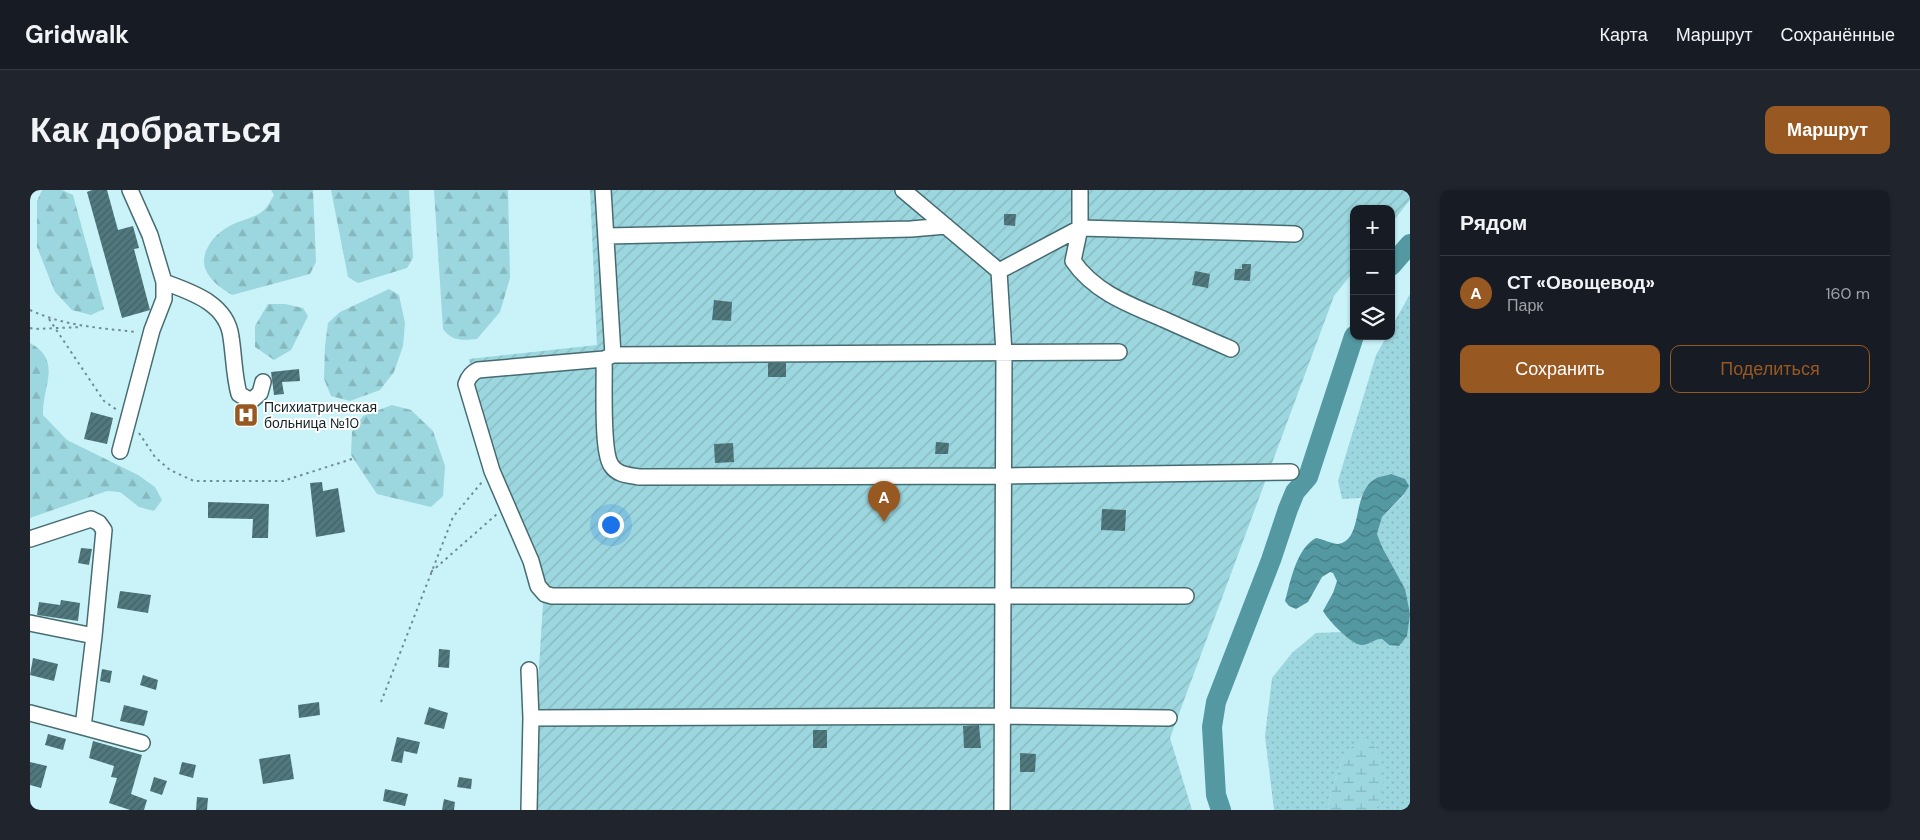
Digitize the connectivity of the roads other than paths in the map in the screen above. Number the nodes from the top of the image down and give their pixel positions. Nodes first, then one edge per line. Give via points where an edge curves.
1 (130, 190) edge
2 (603, 190) edge
3 (903, 190) edge
4 (1080, 190) edge
5 (946, 226) junction
6 (1080, 228) junction
7 (1295, 234) dead end
8 (607, 236) junction
9 (999, 271) junction
10 (164, 282) junction
11 (1231, 349) dead end
12 (1119, 352) dead end
13 (1004, 353) junction
14 (609, 357) junction
15 (263, 382) dead end
16 (120, 451) dead end
17 (1291, 472) dead end
18 (1004, 476) junction
19 (30, 539) edge
20 (1002, 596) junction
21 (1186, 596) dead end
22 (30, 623) edge
23 (94, 636) junction
24 (529, 670) dead end
25 (30, 713) edge
26 (1002, 716) junction
27 (531, 718) junction
28 (1169, 718) dead end
29 (83, 727) junction
30 (142, 743) dead end
31 (529, 810) edge
32 (1002, 810) edge

1 - 10 street via 150,235
2 - 8 street
3 - 5 street
4 - 6 street
5 - 8 street
5 - 9 street
6 - 7 street
6 - 9 street
6 - 11 street via 1073,261 1080,272 1096,285 1125,303
8 - 14 street
9 - 13 street
10 - 15 street via 196,294 224,316 231,334 239,394 251,401 260,392
10 - 16 street via 164,299 151,333
12 - 13 street
13 - 14 street
13 - 18 street
14 - 18 street via 606,446 611,465 623,475
14 - 20 street via 478,370 466,384 492,471 531,561 538,586 545,594
17 - 18 street
18 - 20 street
19 - 23 street via 91,519 104,530
20 - 21 street
20 - 26 street
22 - 23 street
23 - 29 street
24 - 27 street
25 - 29 street
26 - 27 street
26 - 28 street
26 - 32 street
27 - 31 street
29 - 30 street

